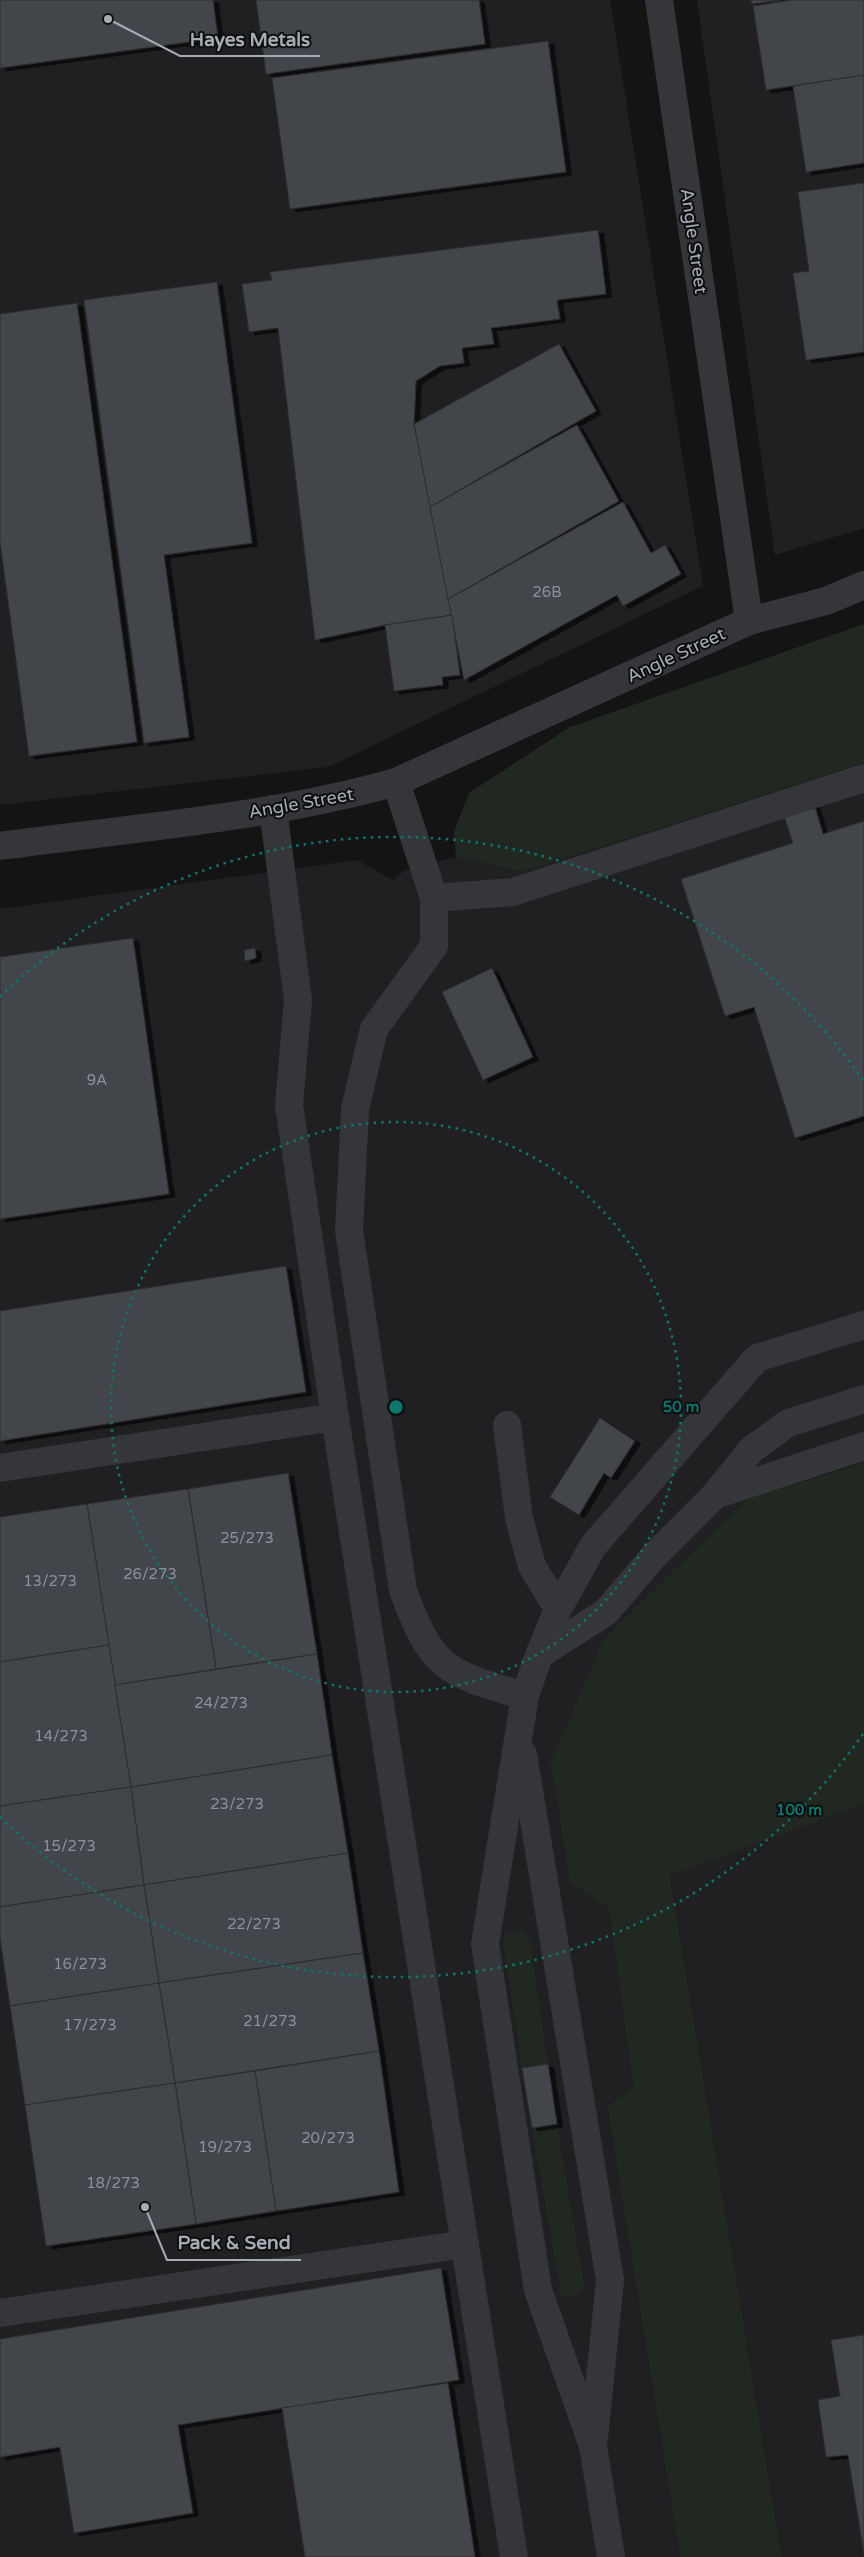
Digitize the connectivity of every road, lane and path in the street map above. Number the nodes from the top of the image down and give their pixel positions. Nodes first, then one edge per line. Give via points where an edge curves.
1 (659, 0) edge
2 (864, 585) edge
3 (750, 621) junction
4 (864, 778) edge
5 (396, 782) junction
6 (273, 809) junction
7 (0, 846) edge
8 (434, 898) junction
9 (864, 1325) edge
10 (864, 1399) edge
11 (335, 1417) junction
12 (507, 1425) dead end
13 (864, 1446) edge
14 (0, 1468) edge
15 (715, 1495) junction
16 (558, 1609) junction
17 (539, 1655) junction
18 (525, 1696) junction
19 (519, 1732) junction
20 (465, 2244) junction
21 (0, 2313) edge
22 (593, 2446) junction
23 (514, 2557) edge
24 (611, 2557) edge

1 - 3 street, Angle Street
2 - 3 street via 826,601
3 - 5 street, Angle Street
4 - 8 street via 513,892
5 - 6 street, Angle Street via 342,798
5 - 8 street
6 - 7 street, Angle Street
6 - 11 street via 298,1000 289,1105
8 - 18 street via 434,946 374,1029 355,1109 349,1231 403,1590 416,1627 448,1669 464,1678
9 - 16 street via 757,1358 593,1546
10 - 15 street via 788,1423 751,1450
11 - 14 street
11 - 20 street
12 - 16 street via 518,1518 532,1566
13 - 15 street
15 - 17 street via 653,1557 606,1612
16 - 17 street
17 - 18 street
18 - 19 street
19 - 22 street via 610,2280
19 - 22 street via 485,1944 538,2290
20 - 21 street
20 - 23 street
22 - 24 street

